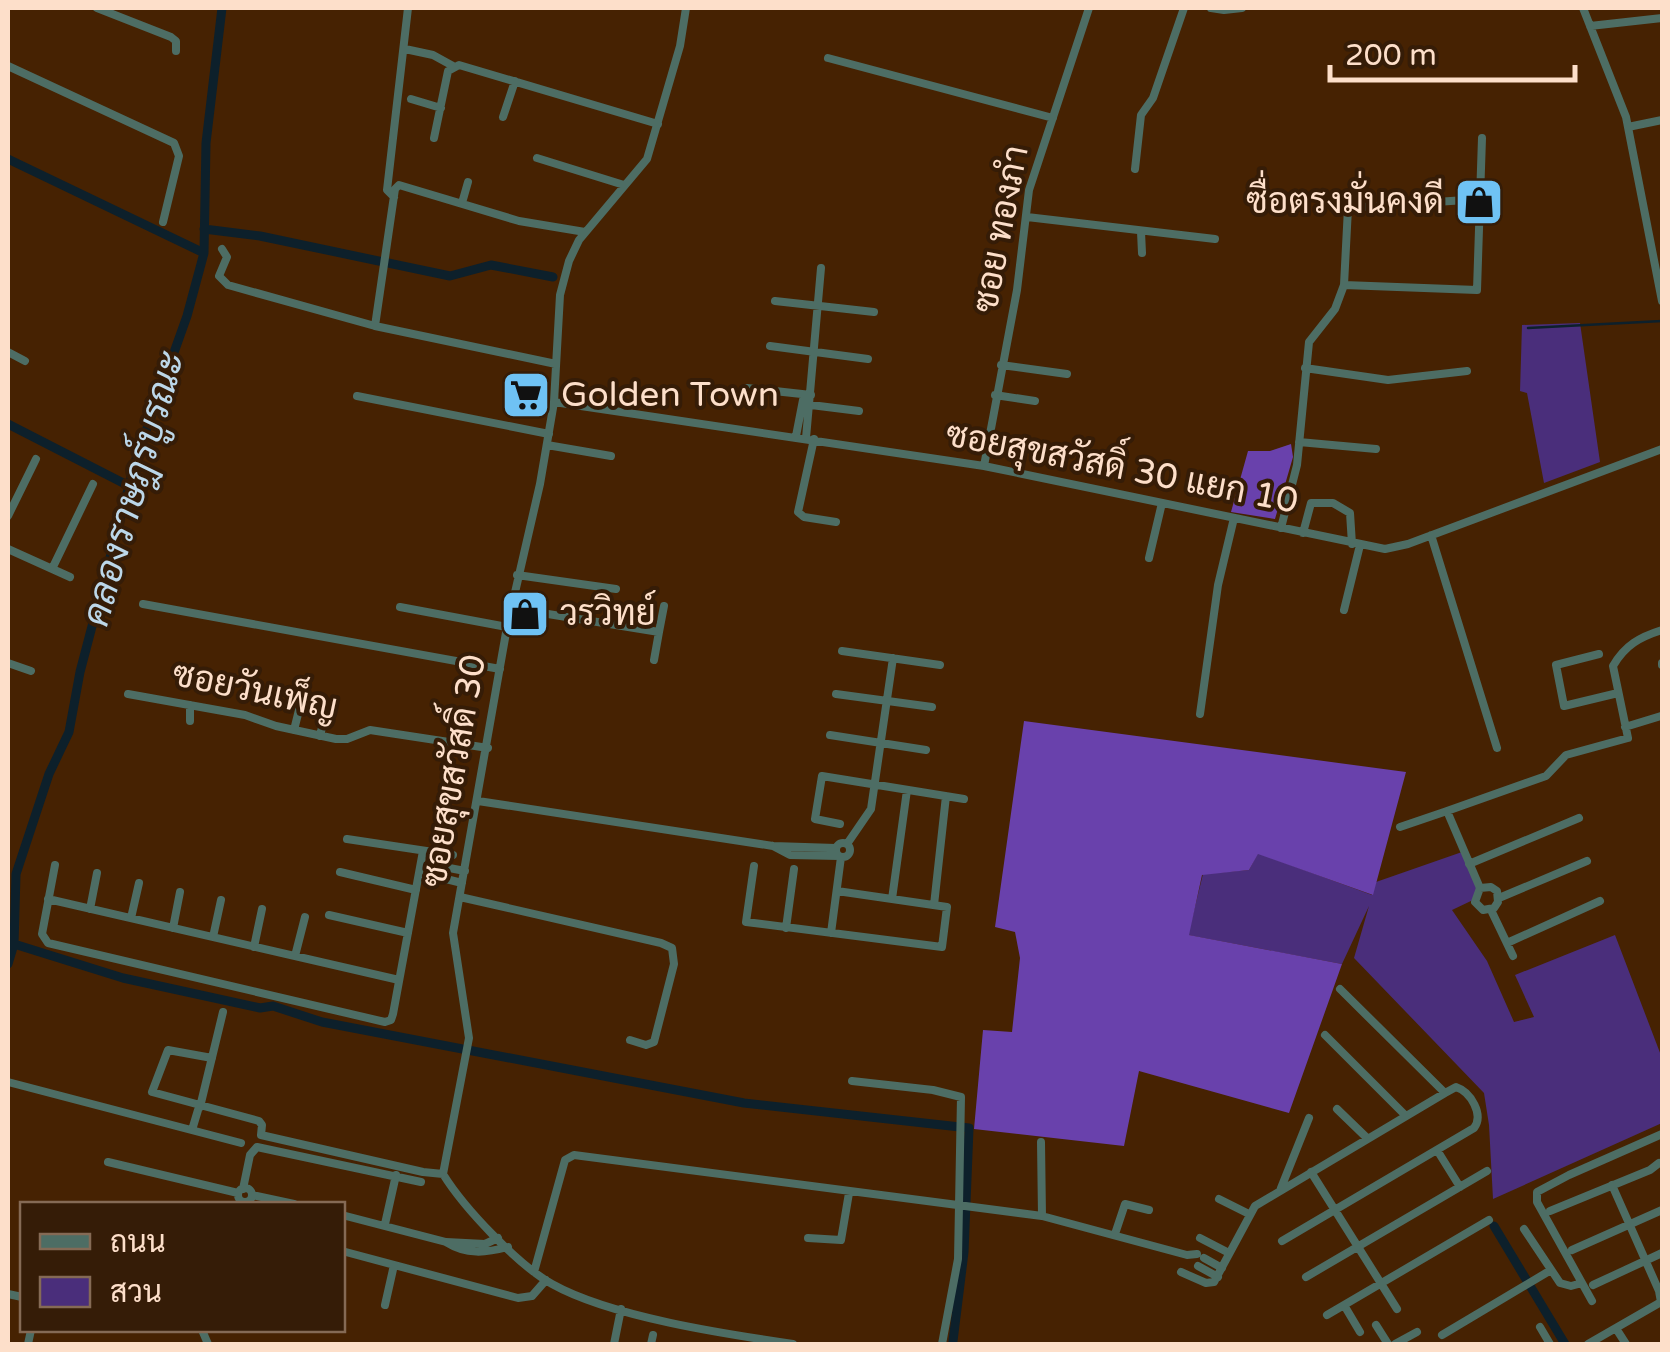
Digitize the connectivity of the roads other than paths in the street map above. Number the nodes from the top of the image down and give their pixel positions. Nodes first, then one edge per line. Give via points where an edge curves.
1 (97, 8) edge
2 (408, 8) edge
3 (686, 8) edge
4 (1089, 8) edge
5 (1184, 8) edge
6 (1211, 8) edge
7 (1242, 8) edge
8 (1583, 8) edge
9 (1662, 18) edge
10 (1590, 26) junction
11 (405, 49) junction
12 (176, 51) dead end
13 (828, 58) dead end
14 (8, 66) edge
15 (453, 66) junction
16 (515, 81) junction
17 (411, 99) dead end
18 (440, 108) junction
19 (503, 117) dead end
20 (1053, 118) junction
21 (1662, 120) edge
22 (658, 124) junction
23 (1628, 127) junction
24 (434, 138) dead end
25 (1482, 138) dead end
26 (537, 158) dead end
27 (1135, 170) dead end
28 (468, 182) dead end
29 (624, 185) junction
30 (394, 198) junction
31 (1480, 198) junction
32 (462, 203) junction
33 (1027, 217) junction
34 (162, 222) dead end
35 (585, 232) junction
36 (1140, 232) junction
37 (1215, 239) dead end
38 (222, 249) dead end
39 (1142, 253) dead end
40 (821, 268) dead end
41 (1344, 285) junction
42 (776, 301) dead end
43 (1662, 301) edge
44 (818, 306) junction
45 (874, 312) dead end
46 (375, 326) junction
47 (770, 346) dead end
48 (8, 352) edge
49 (814, 352) junction
50 (868, 359) dead end
51 (25, 361) dead end
52 (556, 364) junction
53 (1001, 364) junction
54 (1305, 368) junction
55 (1467, 371) dead end
56 (1067, 374) dead end
57 (747, 388) dead end
58 (996, 395) junction
59 (357, 396) dead end
60 (808, 397) junction
61 (1035, 401) dead end
62 (554, 402) junction
63 (859, 411) dead end
64 (806, 437) junction
65 (548, 440) junction
66 (1299, 442) junction
67 (1376, 448) dead end
68 (1662, 449) edge
69 (611, 456) dead end
70 (36, 458) dead end
71 (984, 466) junction
72 (92, 484) dead end
73 (1162, 502) junction
74 (8, 516) edge
75 (1234, 518) junction
76 (836, 522) dead end
77 (1281, 528) junction
78 (1303, 533) junction
79 (1431, 535) junction
80 (1356, 545) junction
81 (9, 554) edge
82 (1149, 558) dead end
83 (52, 569) junction
84 (517, 574) junction
85 (70, 578) dead end
86 (616, 588) dead end
87 (143, 604) dead end
88 (664, 606) dead end
89 (400, 607) dead end
90 (511, 608) junction
91 (1344, 610) dead end
92 (507, 627) junction
93 (1662, 630) edge
94 (659, 632) junction
95 (842, 651) dead end
96 (1598, 654) dead end
97 (893, 658) junction
98 (654, 660) dead end
99 (8, 663) edge
100 (940, 666) dead end
101 (500, 668) junction
102 (31, 671) dead end
103 (1618, 693) junction
104 (128, 694) dead end
105 (836, 694) dead end
106 (887, 701) junction
107 (190, 705) junction
108 (300, 706) dead end
109 (328, 706) dead end
110 (932, 707) dead end
111 (1200, 714) dead end
112 (1661, 716) edge
113 (190, 720) dead end
114 (1625, 726) junction
115 (294, 730) junction
116 (830, 735) dead end
117 (320, 736) junction
118 (881, 743) junction
119 (488, 748) junction
120 (1497, 748) dead end
121 (926, 750) dead end
122 (874, 784) junction
123 (907, 790) junction
124 (946, 796) junction
125 (964, 799) dead end
126 (478, 801) junction
127 (1447, 811) junction
128 (1579, 818) dead end
129 (840, 824) dead end
130 (1400, 827) dead end
131 (347, 839) dead end
132 (423, 851) junction
133 (839, 854) junction
134 (452, 855) dead end
135 (1588, 861) dead end
136 (421, 862) junction
137 (433, 864) tunnel mouth
138 (1469, 864) junction
139 (55, 865) dead end
140 (754, 866) dead end
141 (444, 867) tunnel mouth
142 (794, 869) dead end
143 (464, 871) junction
144 (340, 872) dead end
145 (97, 873) dead end
146 (419, 874) junction
147 (430, 876) tunnel mouth
148 (442, 878) tunnel mouth
149 (139, 883) dead end
150 (462, 883) junction
151 (1480, 888) junction
152 (416, 890) junction
153 (837, 891) junction
154 (180, 892) dead end
155 (460, 897) junction
156 (1499, 898) junction
157 (48, 899) junction
158 (892, 899) junction
159 (221, 900) dead end
160 (1600, 902) dead end
161 (934, 905) junction
162 (90, 908) junction
163 (262, 909) dead end
164 (1490, 910) junction
165 (330, 915) dead end
166 (131, 918) junction
167 (304, 918) dead end
168 (173, 928) junction
169 (786, 928) junction
170 (408, 933) junction
171 (831, 933) junction
172 (213, 937) junction
173 (1507, 943) junction
174 (254, 946) junction
175 (295, 956) junction
176 (1513, 956) dead end
177 (399, 980) junction
178 (1340, 989) dead end
179 (223, 1012) dead end
180 (1325, 1035) dead end
181 (630, 1040) dead end
182 (212, 1058) junction
183 (852, 1081) dead end
184 (8, 1082) edge
185 (1445, 1093) junction
186 (199, 1109) junction
187 (1337, 1109) dead end
188 (1405, 1115) junction
189 (1308, 1118) dead end
190 (192, 1130) junction
191 (1662, 1134) edge
192 (1367, 1138) junction
193 (1041, 1142) dead end
194 (240, 1143) dead end
195 (1437, 1150) junction
196 (108, 1162) dead end
197 (1661, 1166) edge
198 (1487, 1170) dead end
199 (1311, 1172) junction
200 (443, 1174) junction
201 (396, 1176) junction
202 (421, 1182) dead end
203 (1612, 1185) junction
204 (1460, 1187) junction
205 (240, 1191) junction
206 (1280, 1191) junction
207 (849, 1192) junction
208 (252, 1195) junction
209 (1219, 1199) dead end
210 (241, 1202) edge
211 (248, 1202) edge
212 (285, 1202) edge
213 (965, 1208) junction
214 (1149, 1210) dead end
215 (1662, 1210) edge
216 (1334, 1211) junction
217 (1550, 1211) dead end
218 (1249, 1214) junction
219 (345, 1216) edge
220 (1042, 1216) junction
221 (1489, 1220) dead end
222 (385, 1224) junction
223 (1630, 1224) junction
224 (1524, 1228) dead end
225 (1116, 1234) junction
226 (498, 1238) junction
227 (808, 1238) dead end
228 (1200, 1238) dead end
229 (1282, 1240) dead end
230 (446, 1242) junction
231 (508, 1247) junction
232 (1357, 1248) junction
233 (1572, 1250) dead end
234 (345, 1252) edge
235 (1662, 1253) edge
236 (1229, 1254) junction
237 (1646, 1260) junction
238 (394, 1265) junction
239 (1551, 1270) junction
240 (534, 1272) junction
241 (1181, 1272) dead end
242 (1220, 1272) junction
243 (1306, 1277) dead end
244 (546, 1280) junction
245 (1582, 1283) junction
246 (1380, 1284) junction
247 (1593, 1285) dead end
248 (1592, 1301) dead end
249 (384, 1304) dead end
250 (1344, 1304) junction
251 (1397, 1308) dead end
252 (620, 1309) junction
253 (1327, 1315) dead end
254 (1376, 1325) dead end
255 (1540, 1327) dead end
256 (1617, 1330) junction
257 (1360, 1332) dead end
258 (1417, 1332) dead end
259 (1442, 1335) dead end
260 (614, 1344) edge
261 (793, 1344) edge
262 (942, 1344) edge
263 (1392, 1344) edge
264 (1550, 1344) edge
265 (1588, 1344) edge
266 (1626, 1344) edge

1 - 12 street via 172,37
2 - 11 street
3 - 22 street, ซอยสุขสวัสดิ์ 30
4 - 20 street, ซอย ทองภํา
5 - 27 street via 1141,115
6 - 7 street
8 - 10 street
9 - 10 street
10 - 23 street
11 - 15 street
11 - 30 street via 386,190
13 - 20 street
14 - 34 street via 174,143 178,156
15 - 16 street
15 - 18 street
16 - 19 street
16 - 22 street
17 - 18 street
18 - 24 street
20 - 33 street, ซอย ทองภํา
21 - 23 street
22 - 29 street, ซอยสุขสวัสดิ์ 30 via 647,159
23 - 43 street
25 - 31 street
26 - 29 street
28 - 32 street
29 - 35 street, ซอยสุขสวัสดิ์ 30
30 - 32 street via 407,185
30 - 46 street
31 - 41 street via 1348,208
31 - 41 street via 1478,290
32 - 35 street
33 - 36 street
33 - 53 street, ซอย ทองภํา
35 - 52 street, ซอยสุขสวัสดิ์ 30 via 560,296
36 - 37 street
36 - 39 street
38 - 46 street via 227,257 221,282
40 - 44 street
41 - 54 street via 1309,342
42 - 44 street
44 - 45 street
44 - 49 street
46 - 52 street
47 - 49 street
48 - 51 street
49 - 50 street
49 - 60 street
52 - 62 street, ซอยสุขสวัสดิ์ 30
53 - 56 street
53 - 58 street, ซอย ทองภํา
54 - 55 street via 1388,380
54 - 66 street
57 - 60 street
58 - 61 street
58 - 71 street, ซอย ทองภํา
59 - 65 street
60 - 63 street
60 - 64 street
62 - 64 street, ซอยสุขสวัสดิ์ 30 แยก 10
62 - 65 street, ซอยสุขสวัสดิ์ 30
64 - 71 street, ซอยสุขสวัสดิ์ 30 แยก 10
64 - 76 street via 798,512
65 - 69 street
65 - 84 street, ซอยสุขสวัสดิ์ 30
66 - 67 street
66 - 77 street
68 - 79 street, ซอยสุขสวัสดิ์ 30 แยก 10
70 - 74 street
71 - 73 street, ซอยสุขสวัสดิ์ 30 แยก 10
72 - 83 street
73 - 75 street, ซอยสุขสวัสดิ์ 30 แยก 10
73 - 82 street
75 - 77 street, ซอยสุขสวัสดิ์ 30 แยก 10
75 - 111 street
77 - 78 street, ซอยสุขสวัสดิ์ 30 แยก 10
78 - 80 street, ซอยสุขสวัสดิ์ 30 แยก 10
78 - 80 street via 1311,503 1333,503 1350,513
79 - 80 street, ซอยสุขสวัสดิ์ 30 แยก 10 via 1394,548
79 - 120 street
80 - 91 street
81 - 83 street
83 - 85 street
84 - 86 street
84 - 90 street, ซอยสุขสวัสดิ์ 30
87 - 101 street
88 - 94 street
89 - 92 street
90 - 92 street, ซอยสุขสวัสดิ์ 30
90 - 94 street
92 - 101 street, ซอยสุขสวัสดิ์ 30
93 - 103 street via 1621,652 1613,666
94 - 98 street
95 - 97 street
96 - 103 street via 1556,666 1564,706
97 - 100 street
97 - 106 street
99 - 102 street
101 - 119 street, ซอยสุขสวัสดิ์ 30
103 - 114 street
104 - 107 street, ซอยวันเพ็ญ
105 - 106 street
106 - 110 street
106 - 118 street
107 - 113 street
107 - 115 street, ซอยวันเพ็ญ
108 - 115 street
109 - 117 street
112 - 114 street
114 - 127 street via 1628,738 1566,755 1546,776
115 - 117 street, ซอยวันเพ็ญ
116 - 118 street
117 - 119 street, ซอยวันเพ็ญ via 347,740 370,730
118 - 121 street
118 - 122 street
119 - 126 street, ซอยสุขสวัสดิ์ 30
122 - 123 street
122 - 129 street via 822,776 815,820
122 - 133 street via 868,816 847,844 850,854
123 - 124 street
123 - 158 street
124 - 125 street
124 - 161 street
126 - 133 street via 773,846 790,855
126 - 143 street, ซอยสุขสวัสดิ์ 30
127 - 130 street
127 - 138 street
128 - 138 street
131 - 132 street
132 - 134 street
132 - 136 street
133 - 153 street
135 - 156 street
136 - 137 street
136 - 146 street
138 - 151 street
139 - 157 street
140 - 169 street via 746,922
141 - 143 street
142 - 169 street
143 - 150 street, ซอยสุขสวัสดิ์ 30
144 - 152 street
145 - 162 street
146 - 147 street
146 - 152 street
148 - 150 street
149 - 166 street
150 - 155 street, ซอยสุขสวัสดิ์ 30
151 - 156 street via 1491,887
151 - 164 street via 1477,906
152 - 170 street
153 - 158 street
153 - 171 street
154 - 168 street
155 - 181 street via 672,948 654,1042
155 - 200 street, ซอยสุขสวัสดิ์ 30 via 453,942 469,1038
156 - 164 street
157 - 162 street
157 - 177 street via 42,934 48,943 385,1022 393,1014
158 - 161 street
159 - 172 street
160 - 173 street
161 - 171 street via 947,907 942,947
162 - 166 street
163 - 174 street
164 - 173 street
165 - 170 street
166 - 168 street
167 - 175 street
168 - 172 street
169 - 171 street
170 - 177 street
172 - 174 street
173 - 176 street
174 - 175 street
175 - 177 street
178 - 185 street
179 - 182 street
180 - 188 street
182 - 186 street
182 - 186 street via 168,1050 152,1089
183 - 213 street via 959,1094
184 - 190 street
185 - 188 street
185 - 195 street via 1464,1090 1478,1123
186 - 190 street
186 - 200 street via 258,1122 261,1134
187 - 192 street
188 - 192 street
189 - 206 street
190 - 194 street
191 - 245 street via 1538,1192 1537,1202
192 - 199 street
193 - 220 street
195 - 204 street
195 - 216 street
196 - 205 street
197 - 203 street
198 - 204 street
199 - 206 street
199 - 216 street
200 - 226 street
201 - 202 street
201 - 205 street via 256,1147
201 - 222 street
203 - 217 street
203 - 223 street
204 - 232 street
205 - 208 street
205 - 210 street
206 - 218 street
207 - 213 street
207 - 227 street via 842,1240
207 - 240 street via 574,1154 566,1160
208 - 211 street
208 - 212 street
209 - 218 street
213 - 220 street
213 - 262 street
214 - 225 street via 1125,1204
215 - 223 street
216 - 229 street
216 - 232 street
218 - 236 street
219 - 222 street
220 - 225 street
221 - 246 street
222 - 230 street
223 - 233 street
223 - 237 street
224 - 239 street
225 - 242 street
226 - 230 street
226 - 231 street
228 - 236 street
230 - 231 street via 477,1253
231 - 240 street
232 - 243 street
232 - 246 street
234 - 238 street
235 - 237 street
236 - 242 street
237 - 247 street
237 - 256 street via 1661,1302
238 - 244 street via 518,1298 532,1296
238 - 249 street
239 - 245 street via 1566,1286
239 - 259 street
240 - 244 street
241 - 242 street via 1206,1283
244 - 252 street
245 - 248 street
246 - 250 street
246 - 251 street
250 - 253 street
250 - 257 street
252 - 260 street
252 - 261 street
254 - 263 street
255 - 264 street
256 - 265 street
256 - 266 street
258 - 263 street

